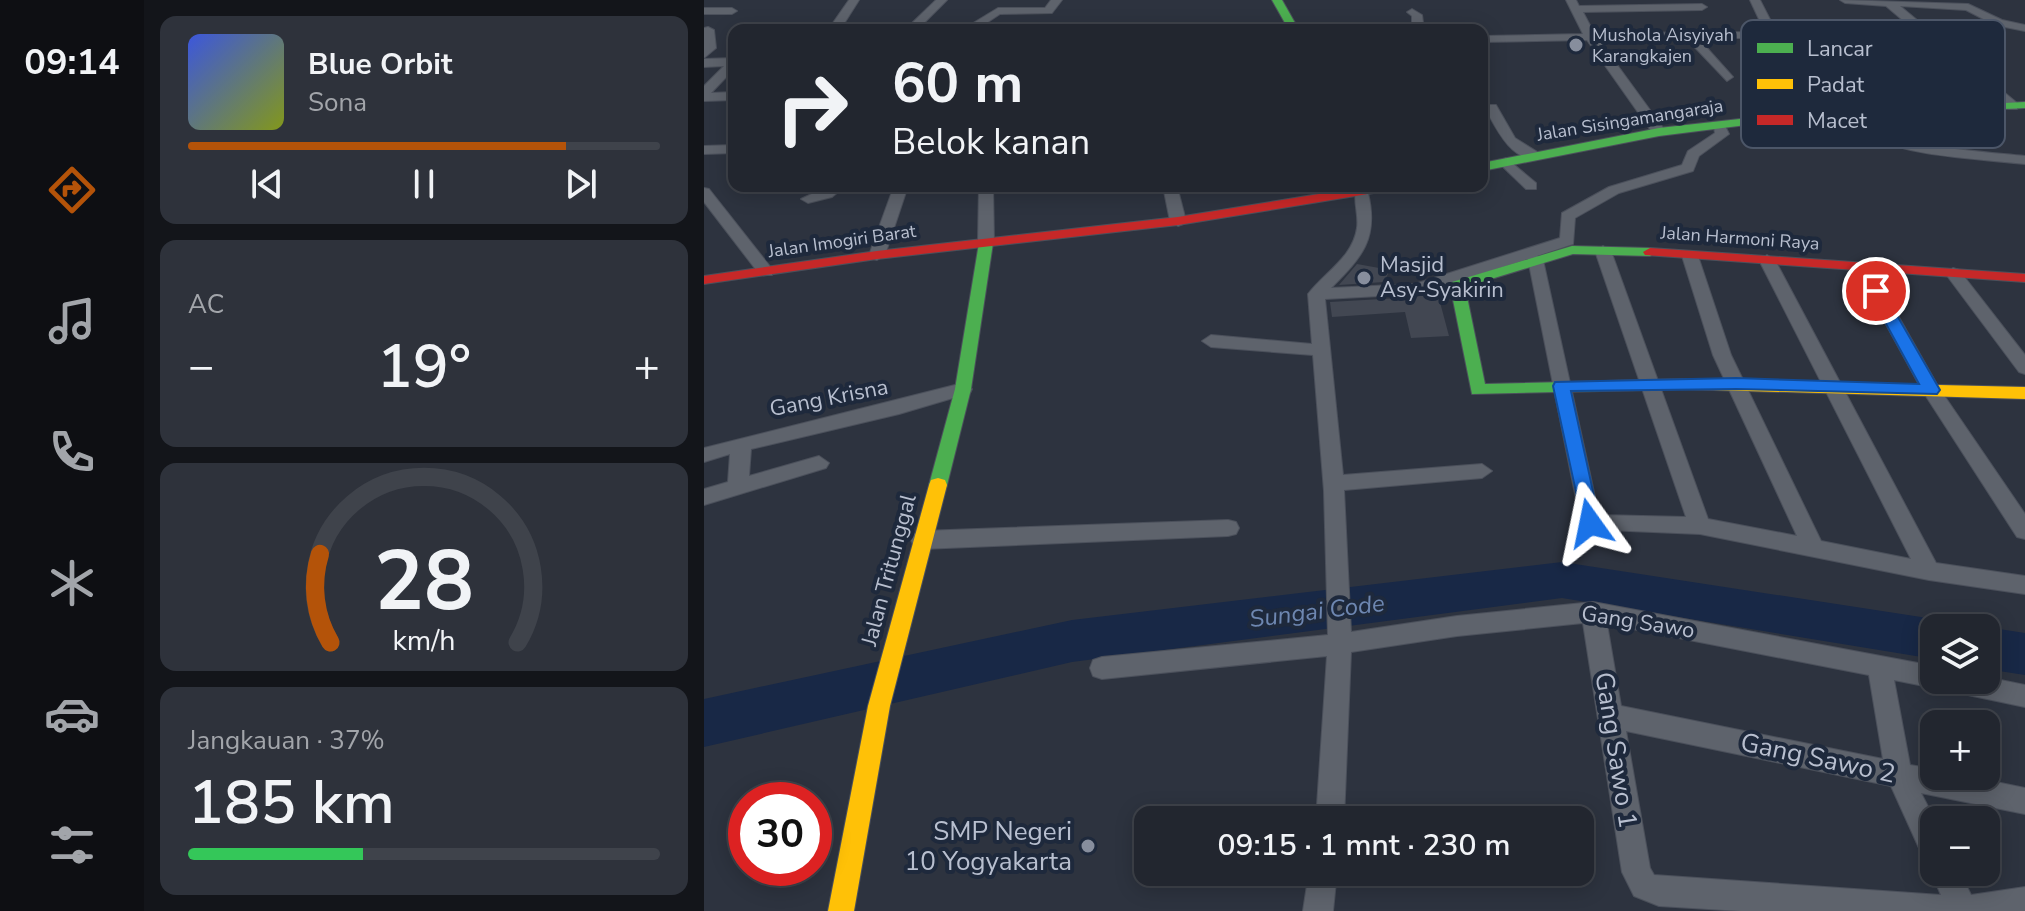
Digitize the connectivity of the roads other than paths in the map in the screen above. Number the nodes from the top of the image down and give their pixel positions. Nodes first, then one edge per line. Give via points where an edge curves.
1 (854, 0) edge
2 (1057, 0) edge
3 (1277, 0) edge
4 (1755, 0) edge
5 (1845, 0) edge
6 (1887, 0) edge
7 (922, 3) dead end
8 (939, 3) edge
9 (1573, 4) edge
10 (1702, 7) dead end
11 (704, 11) edge
12 (732, 11) dead end
13 (1412, 12) dead end
14 (1765, 20) edge
15 (1910, 20) edge
16 (1993, 20) edge
17 (838, 24) edge
18 (917, 24) edge
19 (978, 24) edge
20 (1291, 24) edge
21 (1418, 24) edge
22 (2005, 24) edge
23 (2025, 28) edge
24 (708, 30) dead end
25 (1689, 35) junction
26 (1590, 36) junction
27 (1741, 36) edge
28 (1488, 39) edge
29 (704, 55) edge
30 (728, 62) edge
31 (704, 63) edge
32 (728, 69) edge
33 (1727, 77) dead end
34 (704, 95) edge
35 (728, 96) edge
36 (1491, 108) dead end
37 (1741, 123) edge
38 (1718, 125) junction
39 (1659, 132) junction
40 (1942, 148) edge
41 (728, 149) edge
42 (704, 150) edge
43 (1534, 156) junction
44 (2025, 160) edge
45 (1506, 162) junction
46 (1488, 166) edge
47 (1531, 186) dead end
48 (704, 192) edge
49 (824, 192) edge
50 (899, 192) edge
51 (986, 192) edge
52 (1171, 192) edge
53 (1365, 192) edge
54 (1361, 193) junction
55 (808, 199) dead end
56 (1178, 221) junction
57 (986, 243) junction
58 (1603, 251) junction
59 (877, 255) junction
60 (1690, 256) junction
61 (1535, 260) junction
62 (1767, 260) junction
63 (1862, 266) junction
64 (766, 272) junction
65 (1953, 273) junction
66 (2025, 278) edge
67 (704, 280) edge
68 (1316, 294) junction
69 (1211, 341) dead end
70 (1322, 350) junction
71 (2025, 367) edge
72 (1651, 384) junction
73 (1736, 384) junction
74 (1561, 386) junction
75 (1832, 388) junction
76 (963, 389) junction
77 (1931, 390) junction
78 (2025, 393) edge
79 (741, 443) junction
80 (704, 455) edge
81 (819, 463) dead end
82 (1482, 471) dead end
83 (1334, 483) junction
84 (738, 487) junction
85 (704, 497) edge
86 (1700, 526) junction
87 (1228, 528) dead end
88 (2025, 531) edge
89 (922, 540) junction
90 (1812, 546) junction
91 (1929, 571) junction
92 (2025, 585) edge
93 (1593, 612) junction
94 (1339, 636) junction
95 (1879, 665) junction
96 (1102, 668) dead end
97 (1920, 674) edge
98 (2000, 691) edge
99 (2025, 696) edge
100 (1611, 716) junction
101 (1899, 775) junction
102 (2025, 801) edge
103 (1332, 806) edge
104 (1920, 819) edge
105 (1321, 886) edge
106 (1951, 886) edge
107 (2025, 902) edge
108 (841, 911) edge
109 (1318, 911) edge
110 (1963, 911) edge

1 - 17 street
2 - 19 street via 1048,11 998,11
3 - 20 main road
4 - 14 street
5 - 6 street
6 - 15 street
6 - 16 street via 1968,7
7 - 8 street
8 - 18 street
9 - 10 street
9 - 26 street
11 - 12 street
13 - 21 street
22 - 23 street
24 - 29 street via 710,48
25 - 26 street
25 - 27 street
25 - 33 street
26 - 28 street
26 - 39 street
30 - 31 street
32 - 34 street
34 - 35 street
36 - 43 street via 1510,141
37 - 38 main road, Jalan Sisingamangaraja
38 - 39 main road, Jalan Sisingamangaraja
38 - 68 street via 1722,134 1693,154 1688,168 1614,190 1567,216 1568,241 1416,289
39 - 43 main road, Jalan Sisingamangaraja
40 - 44 street
41 - 42 street
43 - 45 main road, Jalan Sisingamangaraja
45 - 46 main road, Jalan Sisingamangaraja
45 - 47 street
48 - 64 street
49 - 55 street
50 - 59 street
51 - 57 street
52 - 56 street
53 - 54 main road
54 - 56 main road
54 - 68 street via 1368,222 1360,250
56 - 57 main road
57 - 59 main road, Jalan Imogiri Barat
57 - 76 main road, Jalan Tritunggal
58 - 60 main road, Jalan Harmoni Raya
58 - 61 main road, Jalan Harmoni Raya via 1572,250
58 - 72 street
59 - 64 main road, Jalan Imogiri Barat
60 - 62 main road, Jalan Harmoni Raya
60 - 73 street
61 - 74 street
61 - 74 main road, Jalan Harmoni Raya via 1457,285 1478,390
62 - 63 main road, Jalan Harmoni Raya
62 - 75 street
63 - 65 main road, Jalan Harmoni Raya
63 - 77 street
64 - 67 main road, Jalan Imogiri Barat
65 - 66 main road, Jalan Harmoni Raya
65 - 71 street
68 - 70 street
69 - 70 street
70 - 83 street
72 - 73 main road
72 - 74 main road
72 - 86 street
73 - 75 main road
73 - 90 street
74 - 86 street via 1590,523
75 - 77 main road
75 - 91 street
76 - 79 street, Gang Krisna via 914,406
76 - 89 main road, Jalan Tritunggal
77 - 78 main road
77 - 88 street
79 - 80 street, Gang Krisna
79 - 84 street
81 - 84 street
82 - 83 street
83 - 94 street
84 - 85 street
86 - 90 street
87 - 89 street
89 - 108 main road, Jalan Tritunggal via 879,706
90 - 91 street
91 - 92 street
93 - 94 street, Gang Sawo
93 - 95 street, Gang Sawo
93 - 100 street, Gang Sawo 1
94 - 96 street, Gang Sawo
94 - 103 street
95 - 97 street, Gang Sawo
95 - 101 street
98 - 99 street
100 - 101 street, Gang Sawo 2
100 - 110 street, Gang Sawo 1 via 1636,872 1644,886
101 - 102 street, Gang Sawo 2
101 - 104 street
105 - 109 street
106 - 110 street
107 - 110 street

